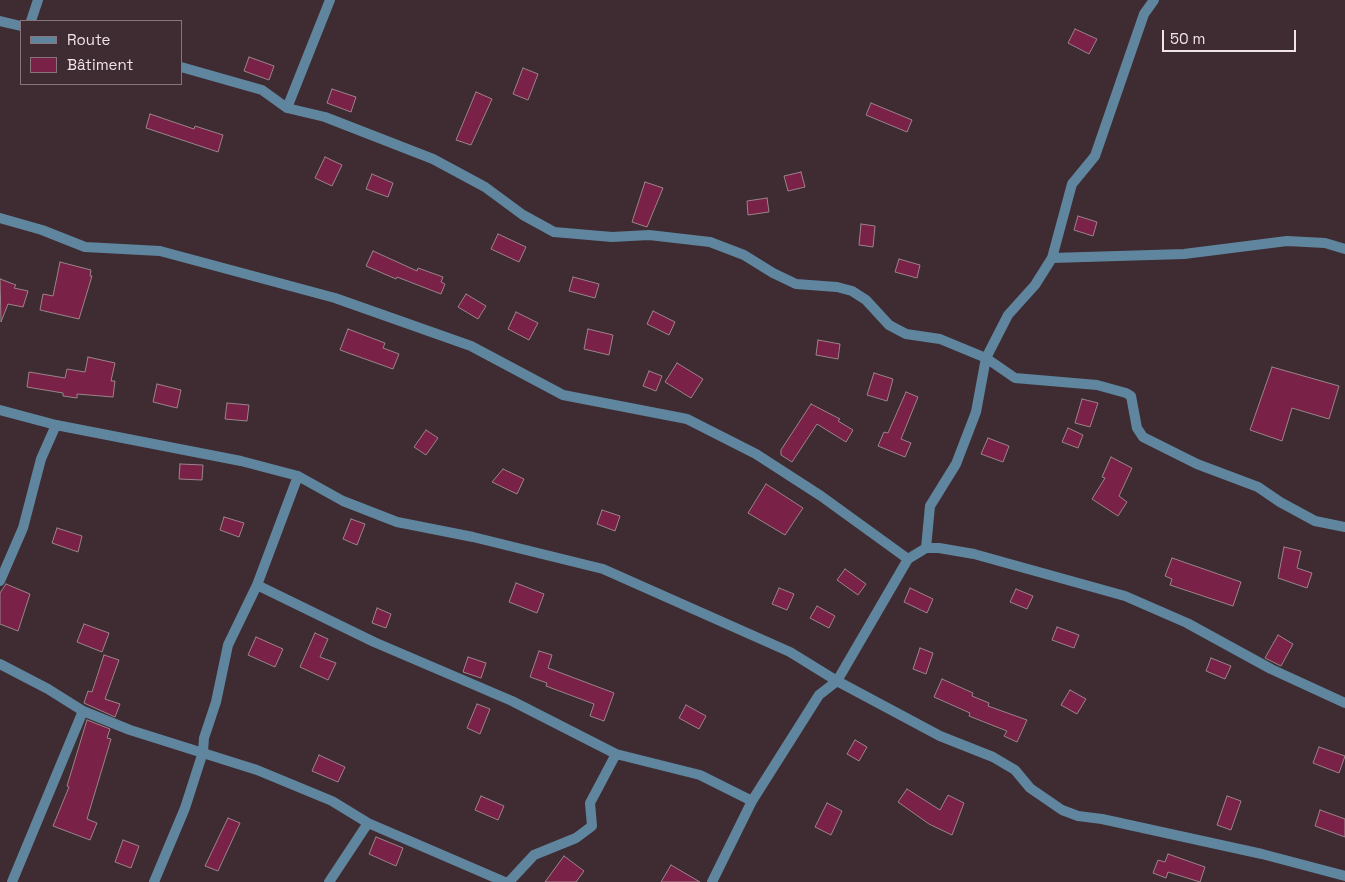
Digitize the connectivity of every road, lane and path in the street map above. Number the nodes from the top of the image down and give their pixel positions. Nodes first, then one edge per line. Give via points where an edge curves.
1 (38, 0) edge
2 (330, 0) edge
3 (1154, 0) edge
4 (31, 20) edge
5 (0, 21) edge
6 (20, 26) edge
7 (182, 67) edge
8 (286, 108) junction
9 (0, 218) edge
10 (1345, 250) edge
11 (1052, 258) junction
12 (986, 358) junction
13 (0, 410) edge
14 (56, 425) junction
15 (298, 476) junction
16 (1345, 527) edge
17 (926, 548) junction
18 (908, 559) junction
19 (0, 581) edge
20 (257, 585) junction
21 (0, 664) edge
22 (837, 681) junction
23 (1345, 703) edge
24 (83, 711) junction
25 (203, 752) junction
26 (616, 754) junction
27 (752, 801) junction
28 (368, 823) junction
29 (1345, 876) edge
30 (12, 882) edge
31 (154, 882) edge
32 (329, 882) edge
33 (505, 882) edge
34 (509, 882) edge
35 (712, 882) edge

1 - 4 street
2 - 8 street
3 - 11 street via 1144,14 1095,156 1072,184
5 - 6 street
7 - 8 street via 262,90
8 - 12 street via 325,117 433,159 485,187 523,215 554,232 649,235 710,242 744,254 796,284 852,291 866,300 889,325 906,334 930,336
9 - 18 street via 85,247 160,251 335,298 471,346 563,395 687,419 756,454 822,496
10 - 11 street via 1325,243 1287,241 1184,254
11 - 12 street via 1035,285 1008,315
12 - 16 street via 1015,378 1097,385 1126,392 1131,396 1137,428 1143,437 1197,464 1258,487 1315,521
12 - 17 street via 976,412 956,464 930,506
13 - 14 street
14 - 15 street via 241,461
14 - 19 street via 41,459 22,528
15 - 20 street
15 - 22 street via 343,501 397,522 474,537 603,569 790,652
17 - 18 street
17 - 23 street via 974,554 1125,596 1187,623 1271,669
18 - 22 street
20 - 25 street via 228,644
20 - 26 street via 374,642 512,701
21 - 24 street via 48,688
22 - 27 street via 819,695
22 - 29 street via 940,736 994,756 1015,770 1030,788 1062,810 1262,854
24 - 25 street via 130,730
24 - 30 street
25 - 28 street via 332,801
25 - 31 street via 185,808
26 - 27 street via 700,775
26 - 34 street via 590,803 592,826 576,838 534,855
27 - 35 street
28 - 32 street
28 - 33 street

